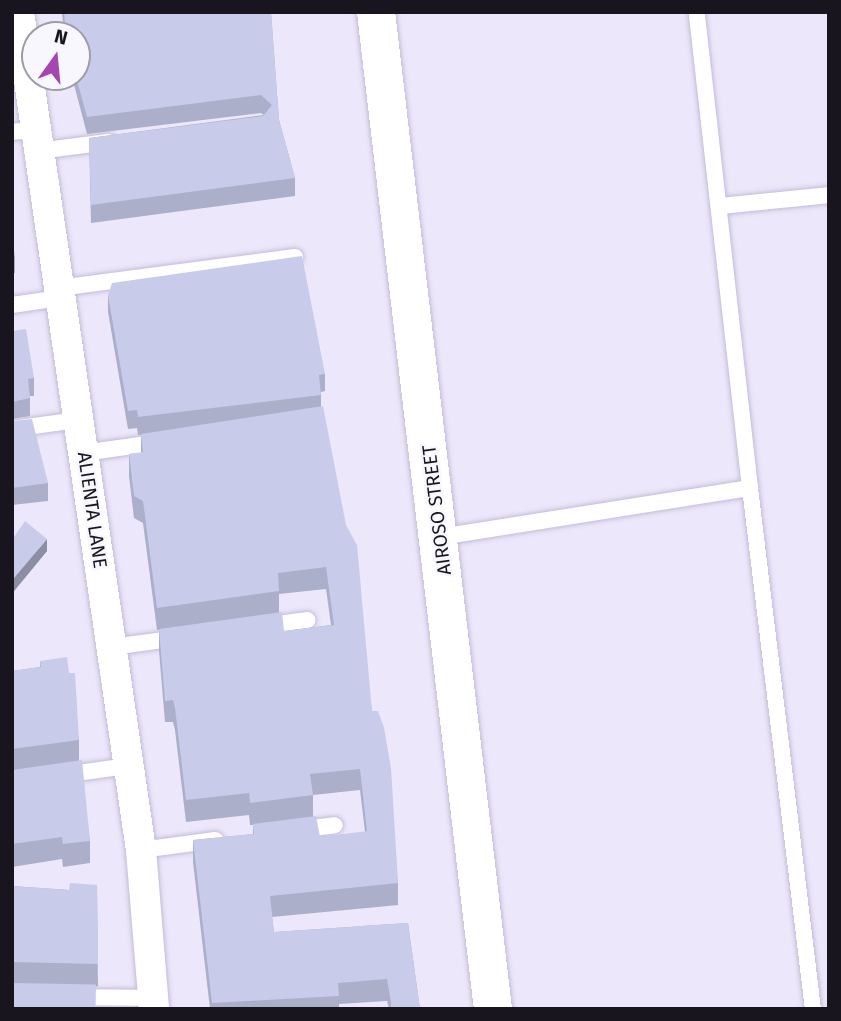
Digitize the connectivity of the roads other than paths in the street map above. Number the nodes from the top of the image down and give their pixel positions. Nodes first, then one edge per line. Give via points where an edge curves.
1 (376, 12) edge
2 (697, 12) edge
3 (17, 14) edge
4 (28, 137) edge
5 (130, 139) edge
6 (829, 195) edge
7 (721, 206) junction
8 (295, 257) edge
9 (59, 293) junction
10 (12, 304) edge
11 (78, 420) junction
12 (12, 429) edge
13 (179, 440) edge
14 (83, 453) junction
15 (750, 488) junction
16 (440, 537) junction
17 (308, 620) dead end
18 (242, 629) edge
19 (203, 634) edge
20 (112, 647) junction
21 (127, 766) junction
22 (38, 779) edge
23 (335, 825) dead end
24 (279, 832) edge
25 (238, 837) edge
26 (141, 850) junction
27 (51, 996) edge
28 (154, 1004) edge
29 (493, 1009) edge
30 (813, 1009) edge

1 - 16 street, AIROSO STREET
2 - 7 lane
3 - 4 street, ALIENTA LANE
4 - 5 lane
4 - 9 street, ALIENTA LANE
6 - 7 lane
7 - 15 lane
8 - 9 lane
9 - 10 lane
9 - 11 street, ALIENTA LANE
11 - 12 lane
11 - 14 street, ALIENTA LANE
13 - 14 lane
14 - 20 street, ALIENTA LANE
15 - 16 lane
15 - 30 lane
16 - 29 street, AIROSO STREET
17 - 18 lane
19 - 20 lane
20 - 21 street, ALIENTA LANE
21 - 22 lane
21 - 26 street, ALIENTA LANE
23 - 24 lane
25 - 26 lane
26 - 28 street, ALIENTA LANE
27 - 28 lane

